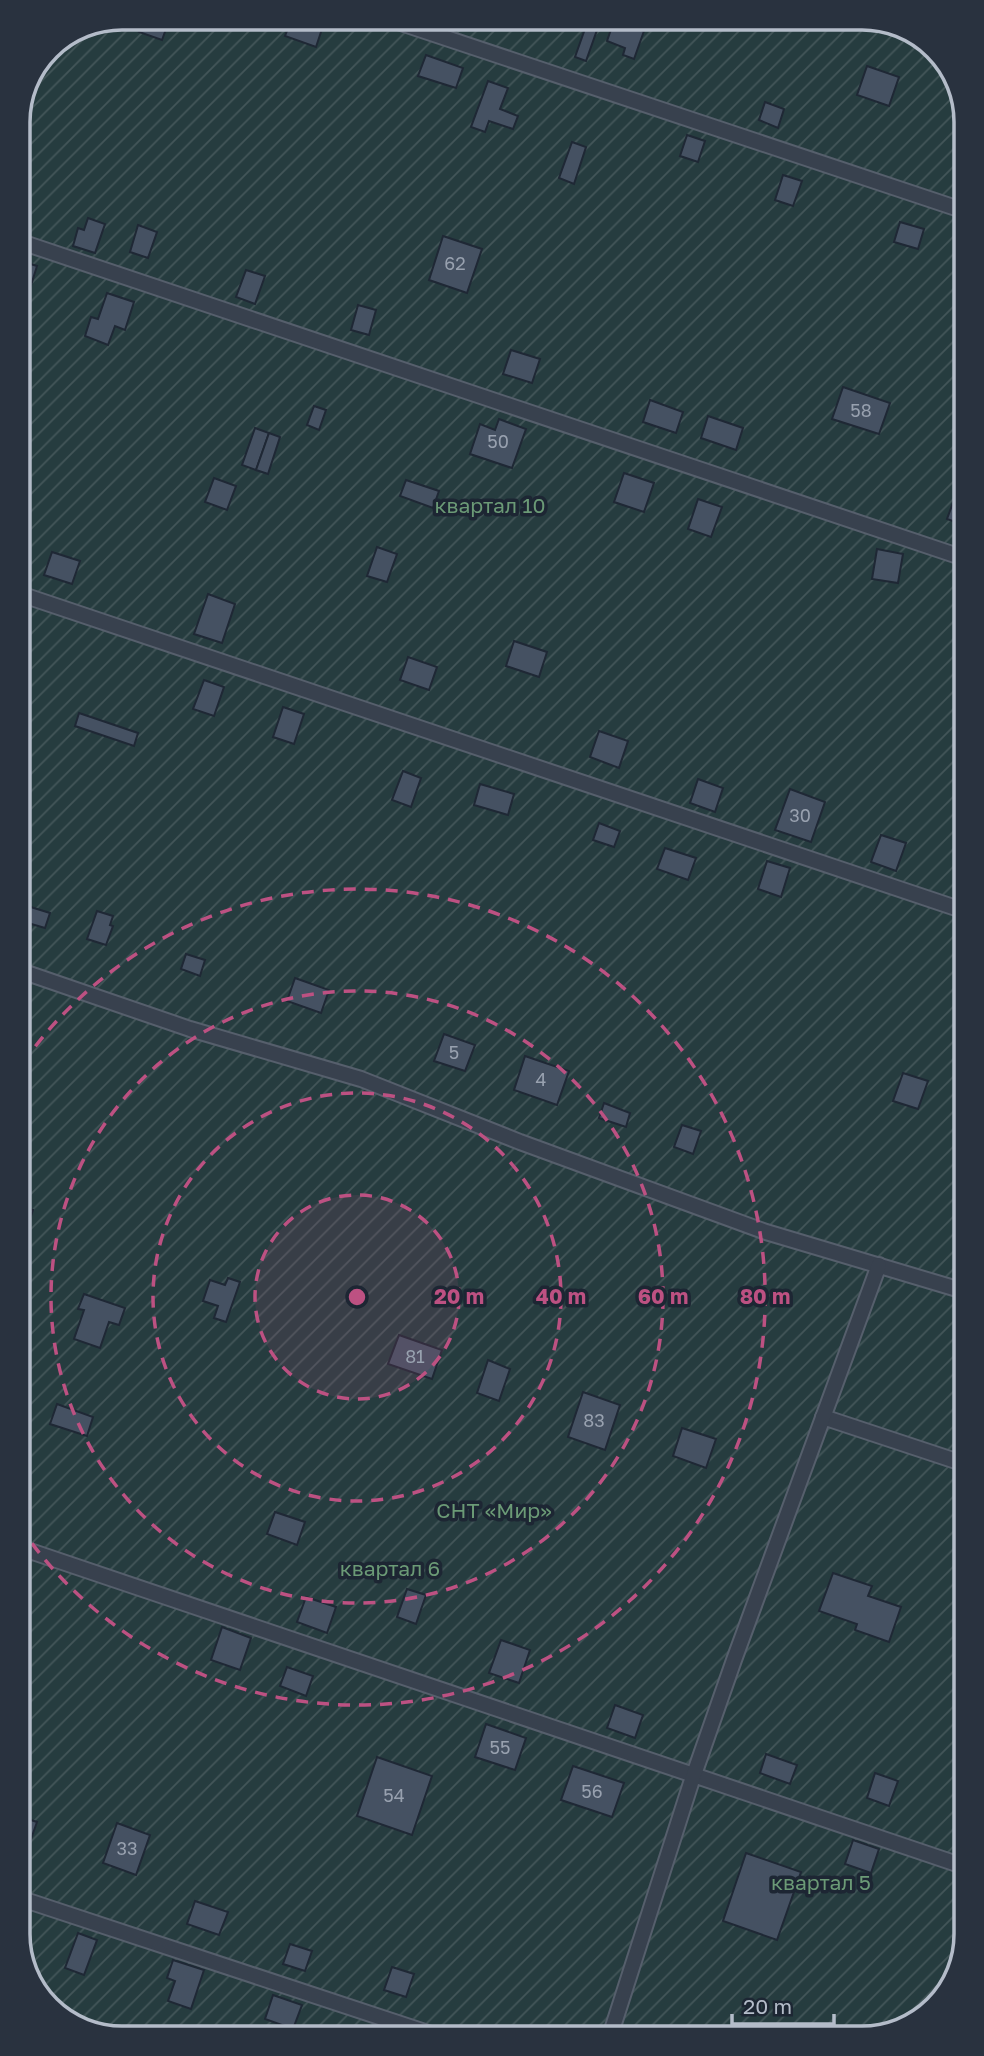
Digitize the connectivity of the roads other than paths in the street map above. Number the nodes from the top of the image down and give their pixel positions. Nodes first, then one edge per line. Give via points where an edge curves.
1 (422, 30) edge
2 (954, 207) edge
3 (30, 245) edge
4 (954, 555) edge
5 (30, 597) edge
6 (954, 907) edge
7 (30, 974) edge
8 (879, 1265) junction
9 (954, 1288) edge
10 (823, 1417) junction
11 (954, 1461) edge
12 (30, 1551) edge
13 (694, 1774) junction
14 (954, 1863) edge
15 (30, 1902) edge
16 (406, 2026) edge
17 (614, 2026) edge

1 - 2 lane
3 - 4 lane
5 - 6 lane
7 - 8 lane via 190,1029 361,1079 520,1143 766,1232
8 - 9 lane
8 - 10 lane
10 - 11 lane
10 - 13 lane
12 - 13 lane
13 - 14 lane
13 - 17 lane
15 - 16 lane

